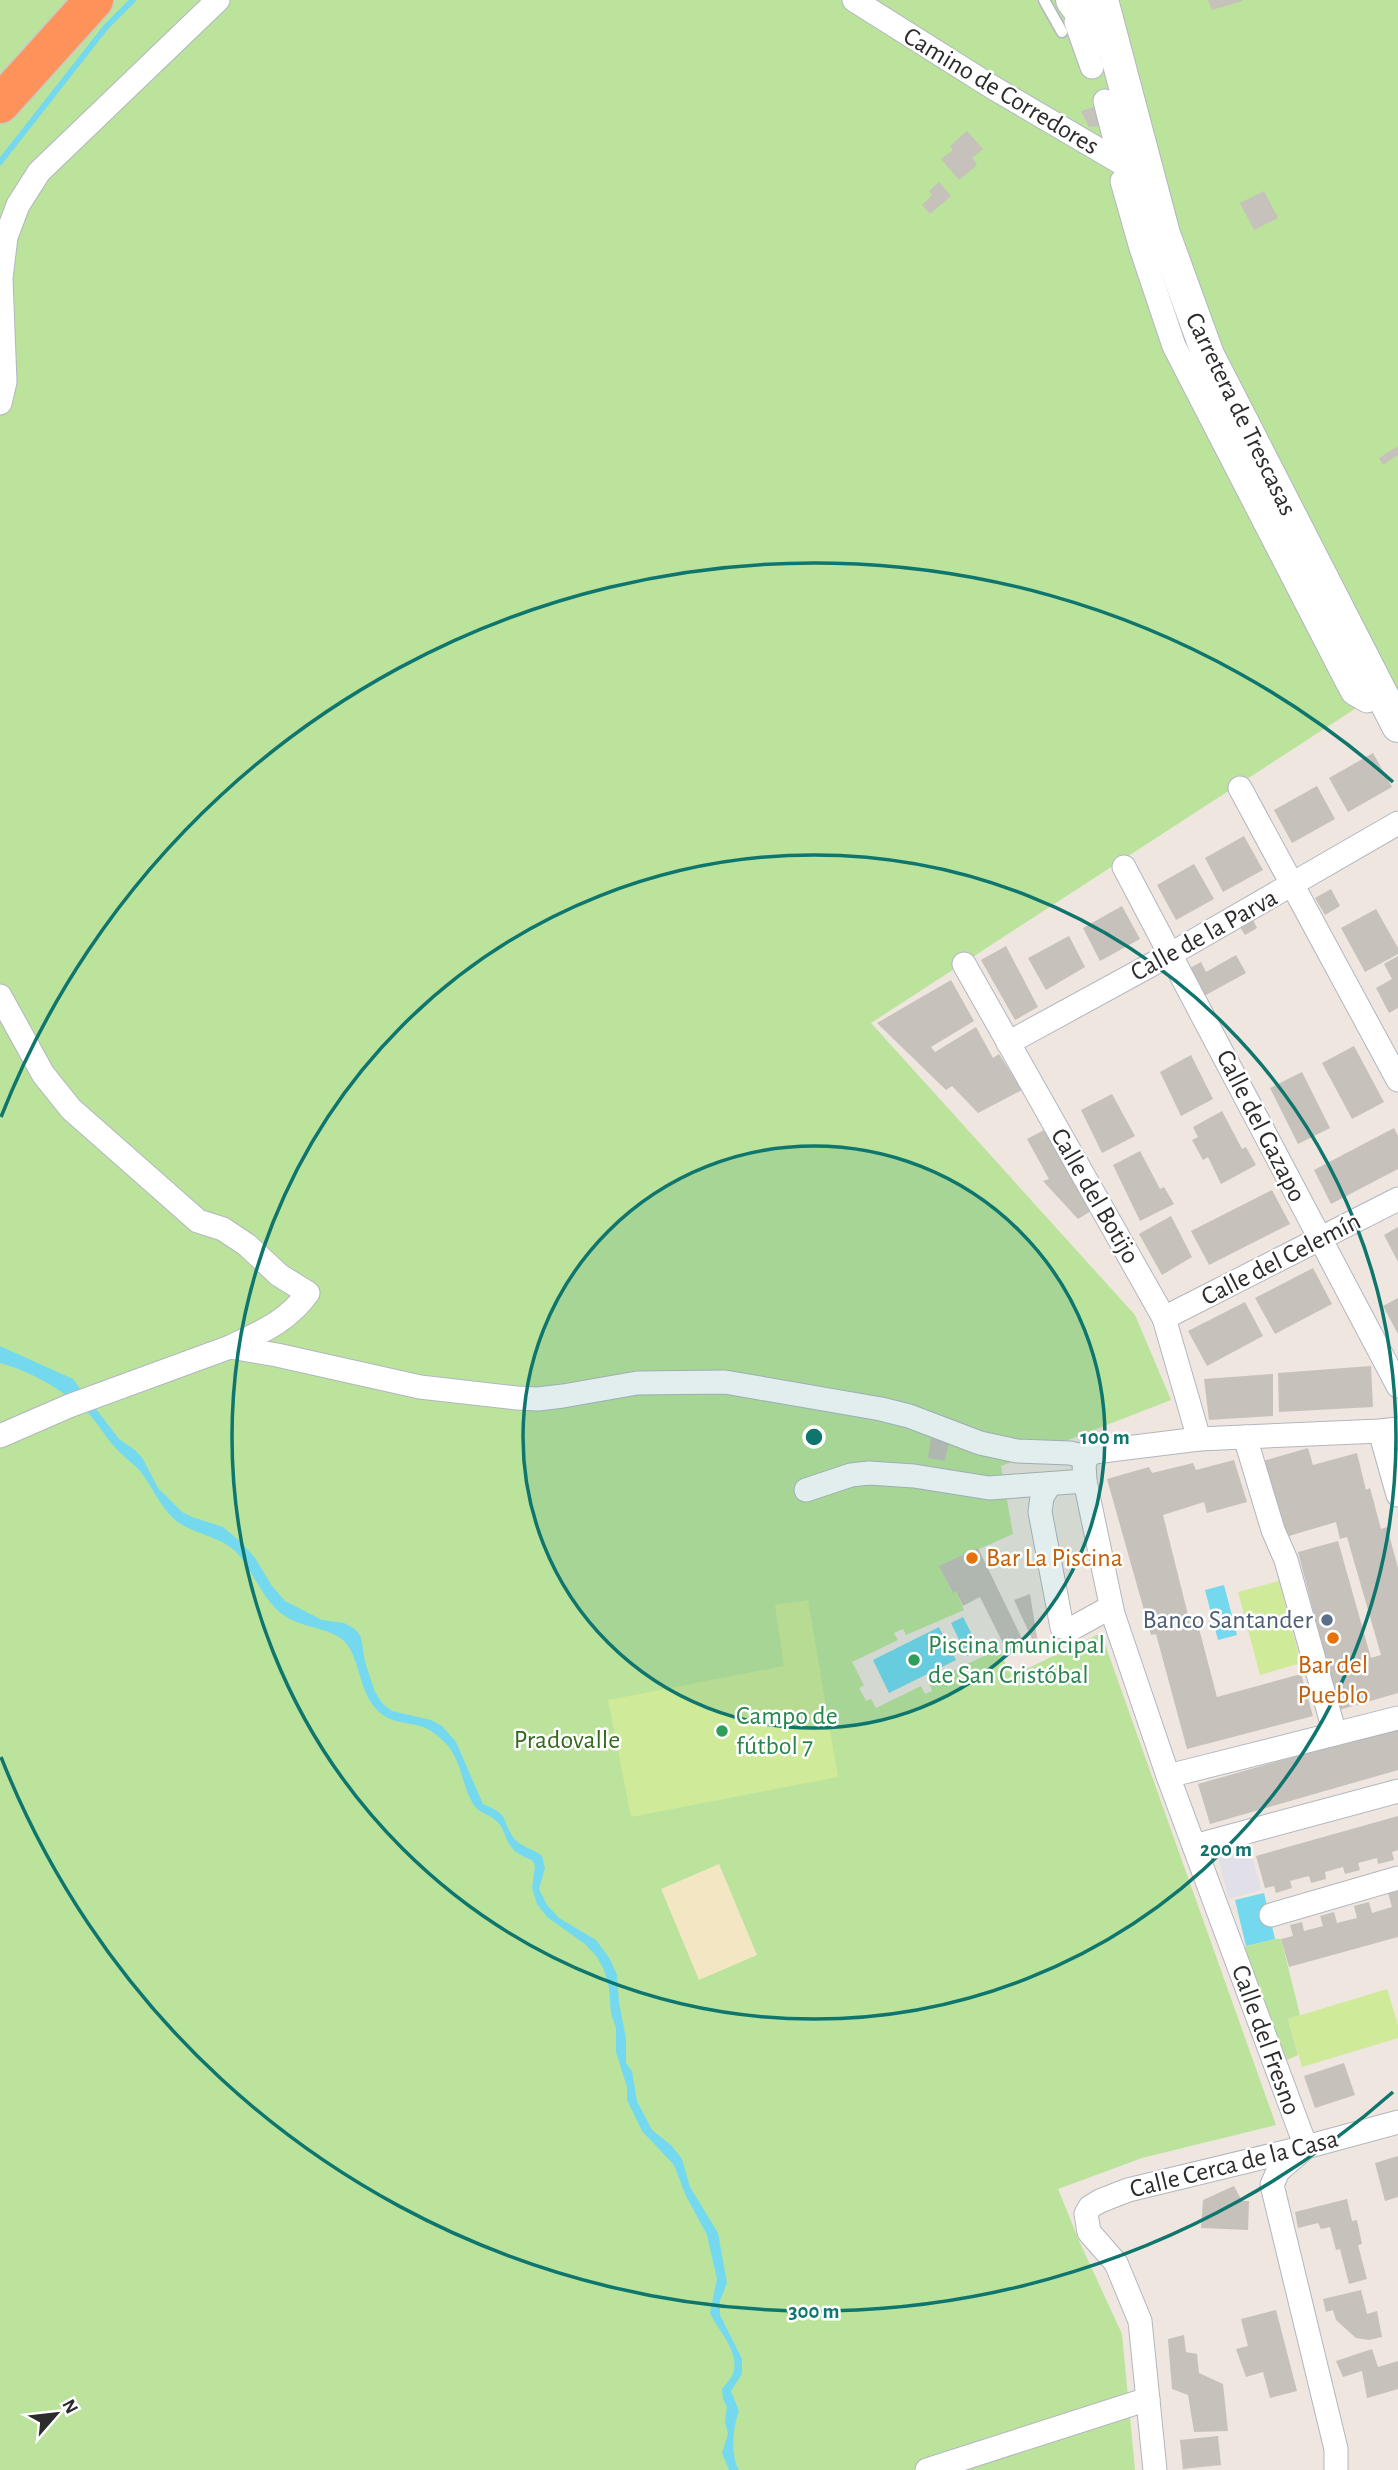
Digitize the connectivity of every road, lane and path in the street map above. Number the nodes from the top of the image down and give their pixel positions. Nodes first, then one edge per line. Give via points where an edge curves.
1 (64, 0) edge
2 (94, 0) edge
3 (218, 0) edge
4 (854, 0) edge
5 (1044, 0) edge
6 (1102, 0) edge
7 (1082, 27) edge
8 (0, 80) edge
9 (1114, 94) junction
10 (0, 104) edge
11 (1118, 152) dead end
12 (1135, 180) junction
13 (0, 403) edge
14 (1367, 701) dead end
15 (1398, 726) edge
16 (1240, 788) dead end
17 (1398, 823) edge
18 (1124, 867) dead end
19 (1293, 885) junction
20 (1171, 954) junction
21 (964, 964) dead end
22 (0, 996) edge
23 (1008, 1043) junction
24 (1398, 1080) edge
25 (1398, 1199) edge
26 (1319, 1239) junction
27 (1164, 1318) junction
28 (230, 1347) junction
29 (1398, 1386) edge
30 (1389, 1430) edge
31 (0, 1436) edge
32 (1245, 1437) junction
33 (1199, 1439) junction
34 (1087, 1457) junction
35 (1085, 1481) junction
36 (1050, 1484) junction
37 (806, 1490) dead end
38 (1398, 1495) edge
39 (1111, 1607) junction
40 (1398, 1718) edge
41 (1335, 1734) junction
42 (1168, 1776) junction
43 (1398, 1791) edge
44 (1194, 1846) junction
45 (1398, 1878) edge
46 (1270, 1915) dead end
47 (1398, 2122) edge
48 (1306, 2147) junction
49 (1148, 2399) junction
50 (927, 2470) edge
51 (1155, 2470) edge
52 (1336, 2470) edge

1 - 8 highway
2 - 10 highway
3 - 13 street via 39,172 18,205 6,237 1,278 5,382
4 - 12 street, Camino de Corredores
5 - 7 lane
6 - 9 street, Carretera de Trescasas
7 - 9 street, Carretera de Trescasas
9 - 11 street
9 - 12 street, Carretera de Trescasas
12 - 14 street via 1163,315 1183,364 1348,684
12 - 15 street, Carretera de Trescasas via 1164,234 1208,355
16 - 19 street
17 - 19 street, Calle de la Parva
18 - 20 street, Calle del Gazapo
19 - 20 street, Calle de la Parva
19 - 24 street
20 - 23 street, Calle de la Parva
20 - 26 street, Calle del Gazapo
21 - 23 street, Calle del Botijo
22 - 28 street via 43,1074 71,1110 198,1221 223,1229 308,1293 281,1321
23 - 27 street, Calle del Botijo
25 - 26 street, Calle del Celemín
26 - 27 street, Calle del Celemín
26 - 29 street, Calle del Gazapo
27 - 33 street, Calle del Botijo
28 - 31 street
28 - 34 street via 420,1387 517,1398 563,1396 636,1383 725,1382 881,1409 1017,1451
30 - 32 street
30 - 38 street
32 - 33 street
32 - 41 street via 1286,1560
33 - 34 street via 1094,1452
34 - 35 street, Calle del Fresno
35 - 36 street
35 - 39 street, Calle del Fresno
36 - 37 street via 989,1488 869,1473
36 - 39 street via 1040,1512 1062,1627 1071,1629
39 - 42 street, Calle del Fresno
40 - 41 street
41 - 42 street
42 - 44 street, Calle del Fresno
43 - 44 street
44 - 48 street, Calle del Fresno
45 - 46 street
47 - 48 street, Calle Cerca de la Casa
48 - 49 street, Calle Cerca de la Casa via 1119,2193 1090,2207 1086,2214 1089,2232 1116,2263 1138,2315
48 - 52 street, Calle del Fresno via 1278,2171 1272,2185 1336,2449
49 - 50 street
49 - 51 street

